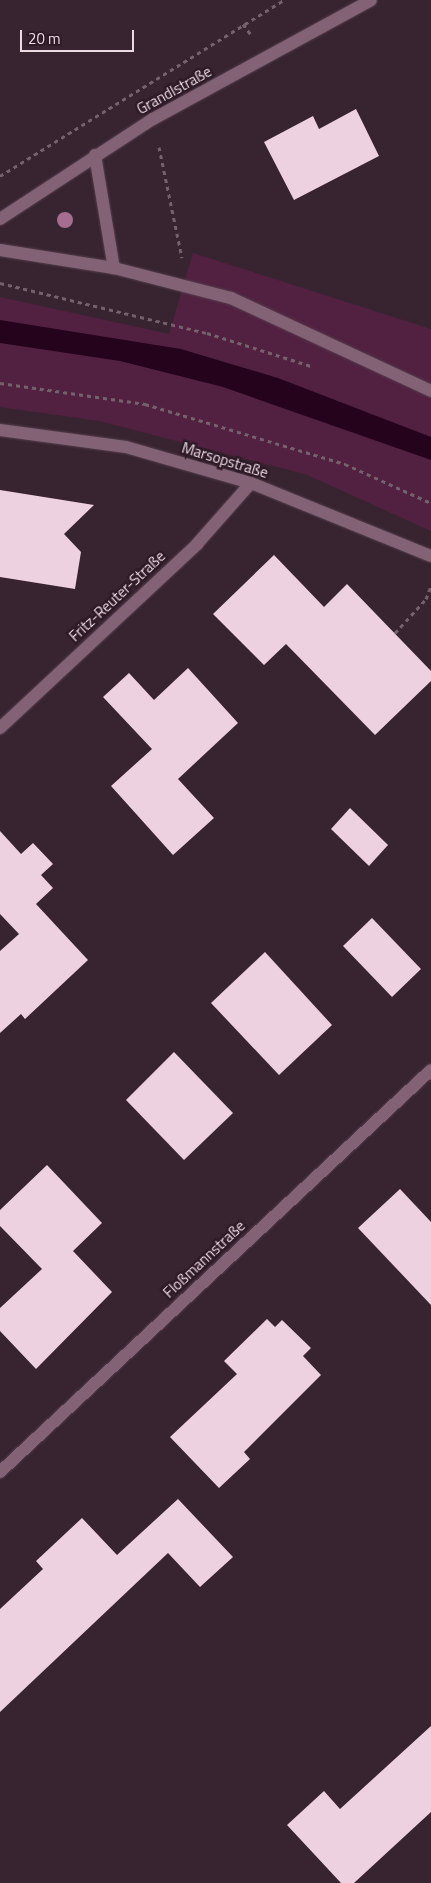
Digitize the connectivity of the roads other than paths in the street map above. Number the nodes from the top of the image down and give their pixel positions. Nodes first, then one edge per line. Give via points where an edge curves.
1 (371, 0) edge
2 (95, 155) junction
3 (0, 219) edge
4 (0, 250) edge
5 (114, 268) junction
6 (431, 392) edge
7 (0, 430) edge
8 (251, 483) junction
9 (431, 556) edge
10 (0, 728) edge
11 (431, 1070) edge
12 (0, 1472) edge

1 - 2 street, Grandlstraße via 153,119
2 - 3 street, Grandlstraße
2 - 5 street
4 - 5 street
5 - 6 street via 231,298
7 - 8 street, Marsopstraße via 126,447
8 - 9 street, Marsopstraße
8 - 10 street, Fritz-Reuter-Straße via 197,544
11 - 12 street, Floßmannstraße

